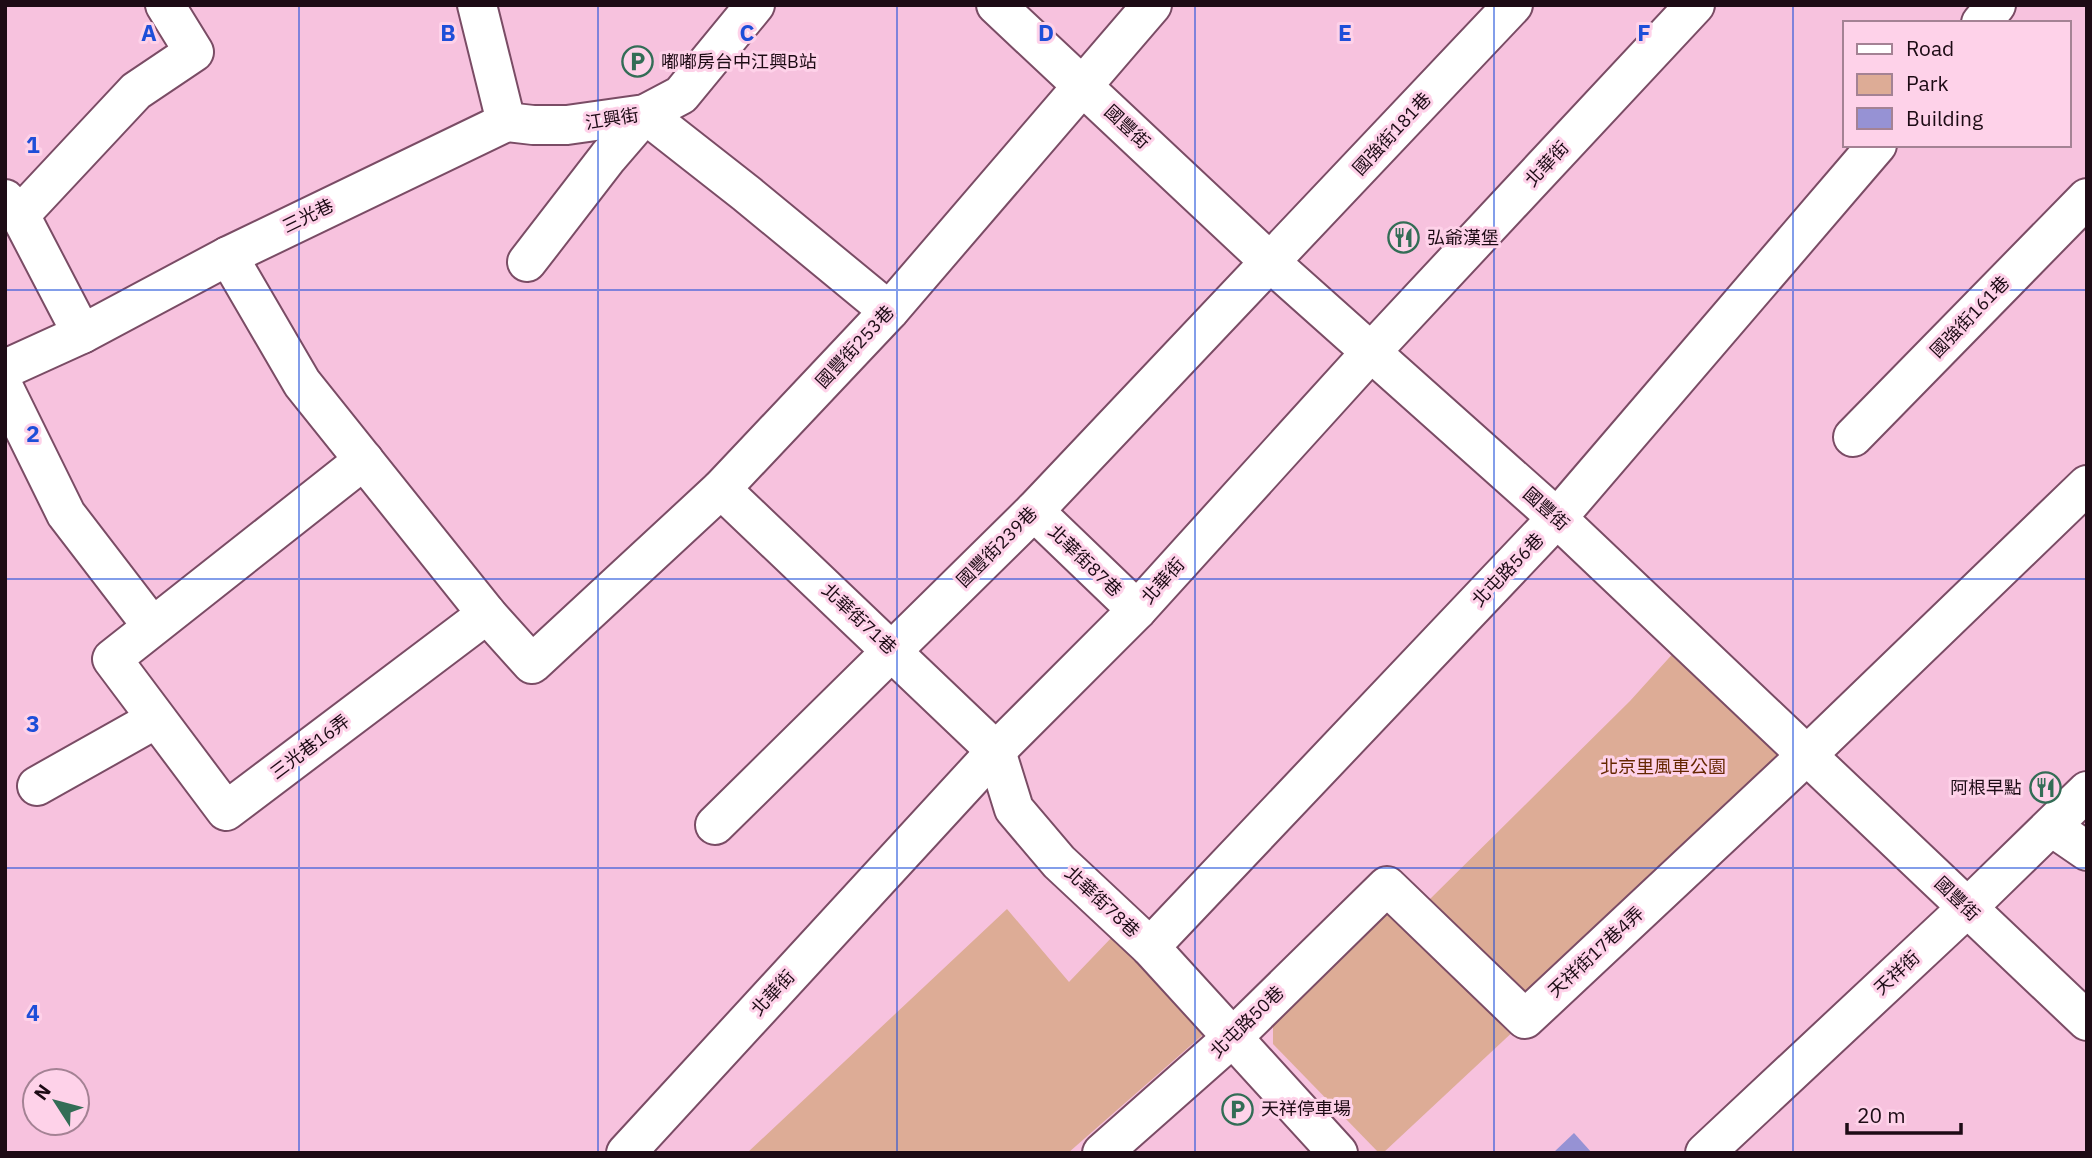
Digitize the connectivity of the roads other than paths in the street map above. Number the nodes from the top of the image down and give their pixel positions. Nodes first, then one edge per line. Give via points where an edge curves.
1 (166, 5) edge
2 (477, 5) edge
3 (755, 5) edge
4 (996, 5) edge
5 (1152, 5) edge
6 (1513, 5) edge
7 (1695, 5) edge
8 (1996, 5) edge
9 (1983, 21) edge
10 (1084, 86) junction
11 (645, 114) junction
12 (506, 122) junction
13 (1875, 147) edge
14 (2087, 198) edge
15 (12, 207) edge
16 (228, 256) junction
17 (527, 262) dead end
18 (1270, 262) junction
19 (889, 312) junction
20 (82, 334) junction
21 (1371, 352) junction
22 (5, 369) edge
23 (5, 390) edge
24 (1853, 437) dead end
25 (364, 460) junction
26 (2087, 485) edge
27 (721, 489) junction
28 (1034, 511) junction
29 (1557, 518) junction
30 (1137, 610) junction
31 (487, 614) junction
32 (152, 626) junction
33 (892, 650) junction
34 (156, 719) junction
35 (996, 751) junction
36 (1807, 755) junction
37 (37, 786) dead end
38 (2087, 792) edge
39 (715, 825) dead end
40 (2052, 827) junction
41 (2087, 851) edge
42 (1387, 886) joint
43 (1967, 908) junction
44 (1150, 947) junction
45 (2087, 1021) edge
46 (1232, 1038) junction
47 (626, 1153) edge
48 (1102, 1153) edge
49 (1338, 1153) edge
50 (1705, 1153) edge

1 - 15 street via 194,52 136,92
2 - 12 street
3 - 11 street, 江興街 via 681,95
4 - 10 street, 國豐街
5 - 10 street, 國豐街253巷
6 - 18 street, 國強街181巷
7 - 21 street, 北華街
8 - 9 street
10 - 18 street, 國豐街
10 - 19 street, 國豐街253巷
11 - 12 street, 江興街 via 567,125
11 - 17 street
11 - 19 street
12 - 16 street, 三光巷
13 - 29 street, 北屯路56巷
14 - 24 street, 國強街161巷
15 - 20 street
16 - 20 street, 三光巷
16 - 25 street via 302,383
18 - 21 street, 國豐街
18 - 28 street, 國豐街239巷
19 - 27 street, 國豐街253巷
20 - 22 street, 三光巷
21 - 29 street, 國豐街
21 - 30 street, 北華街
23 - 32 street via 66,514
25 - 31 street
25 - 32 street, 三光巷16弄
26 - 36 street
27 - 31 street, 國豐街253巷 via 532,664
27 - 33 street, 北華街71巷
28 - 30 street, 北華街87巷
28 - 33 street, 國豐街239巷
29 - 36 street, 國豐街
29 - 44 street, 北屯路56巷
30 - 35 street, 北華街
31 - 34 street, 三光巷16弄 via 226,811
32 - 34 street, 三光巷16弄 via 112,659
33 - 35 street, 北華街71巷
33 - 39 street, 國豐街239巷
34 - 37 street
35 - 44 street, 北華街78巷 via 1014,809 1059,862
35 - 47 street, 北華街
36 - 42 street, 天祥街17巷4弄 via 1525,1019
36 - 43 street, 國豐街
38 - 40 street, 天祥街
40 - 41 street
40 - 43 street, 天祥街
42 - 46 street, 北屯路50巷
43 - 45 street, 國豐街
43 - 50 street, 天祥街
44 - 46 street, 北華街78巷
46 - 48 street, 北屯路50巷
46 - 49 street, 北華街78巷

